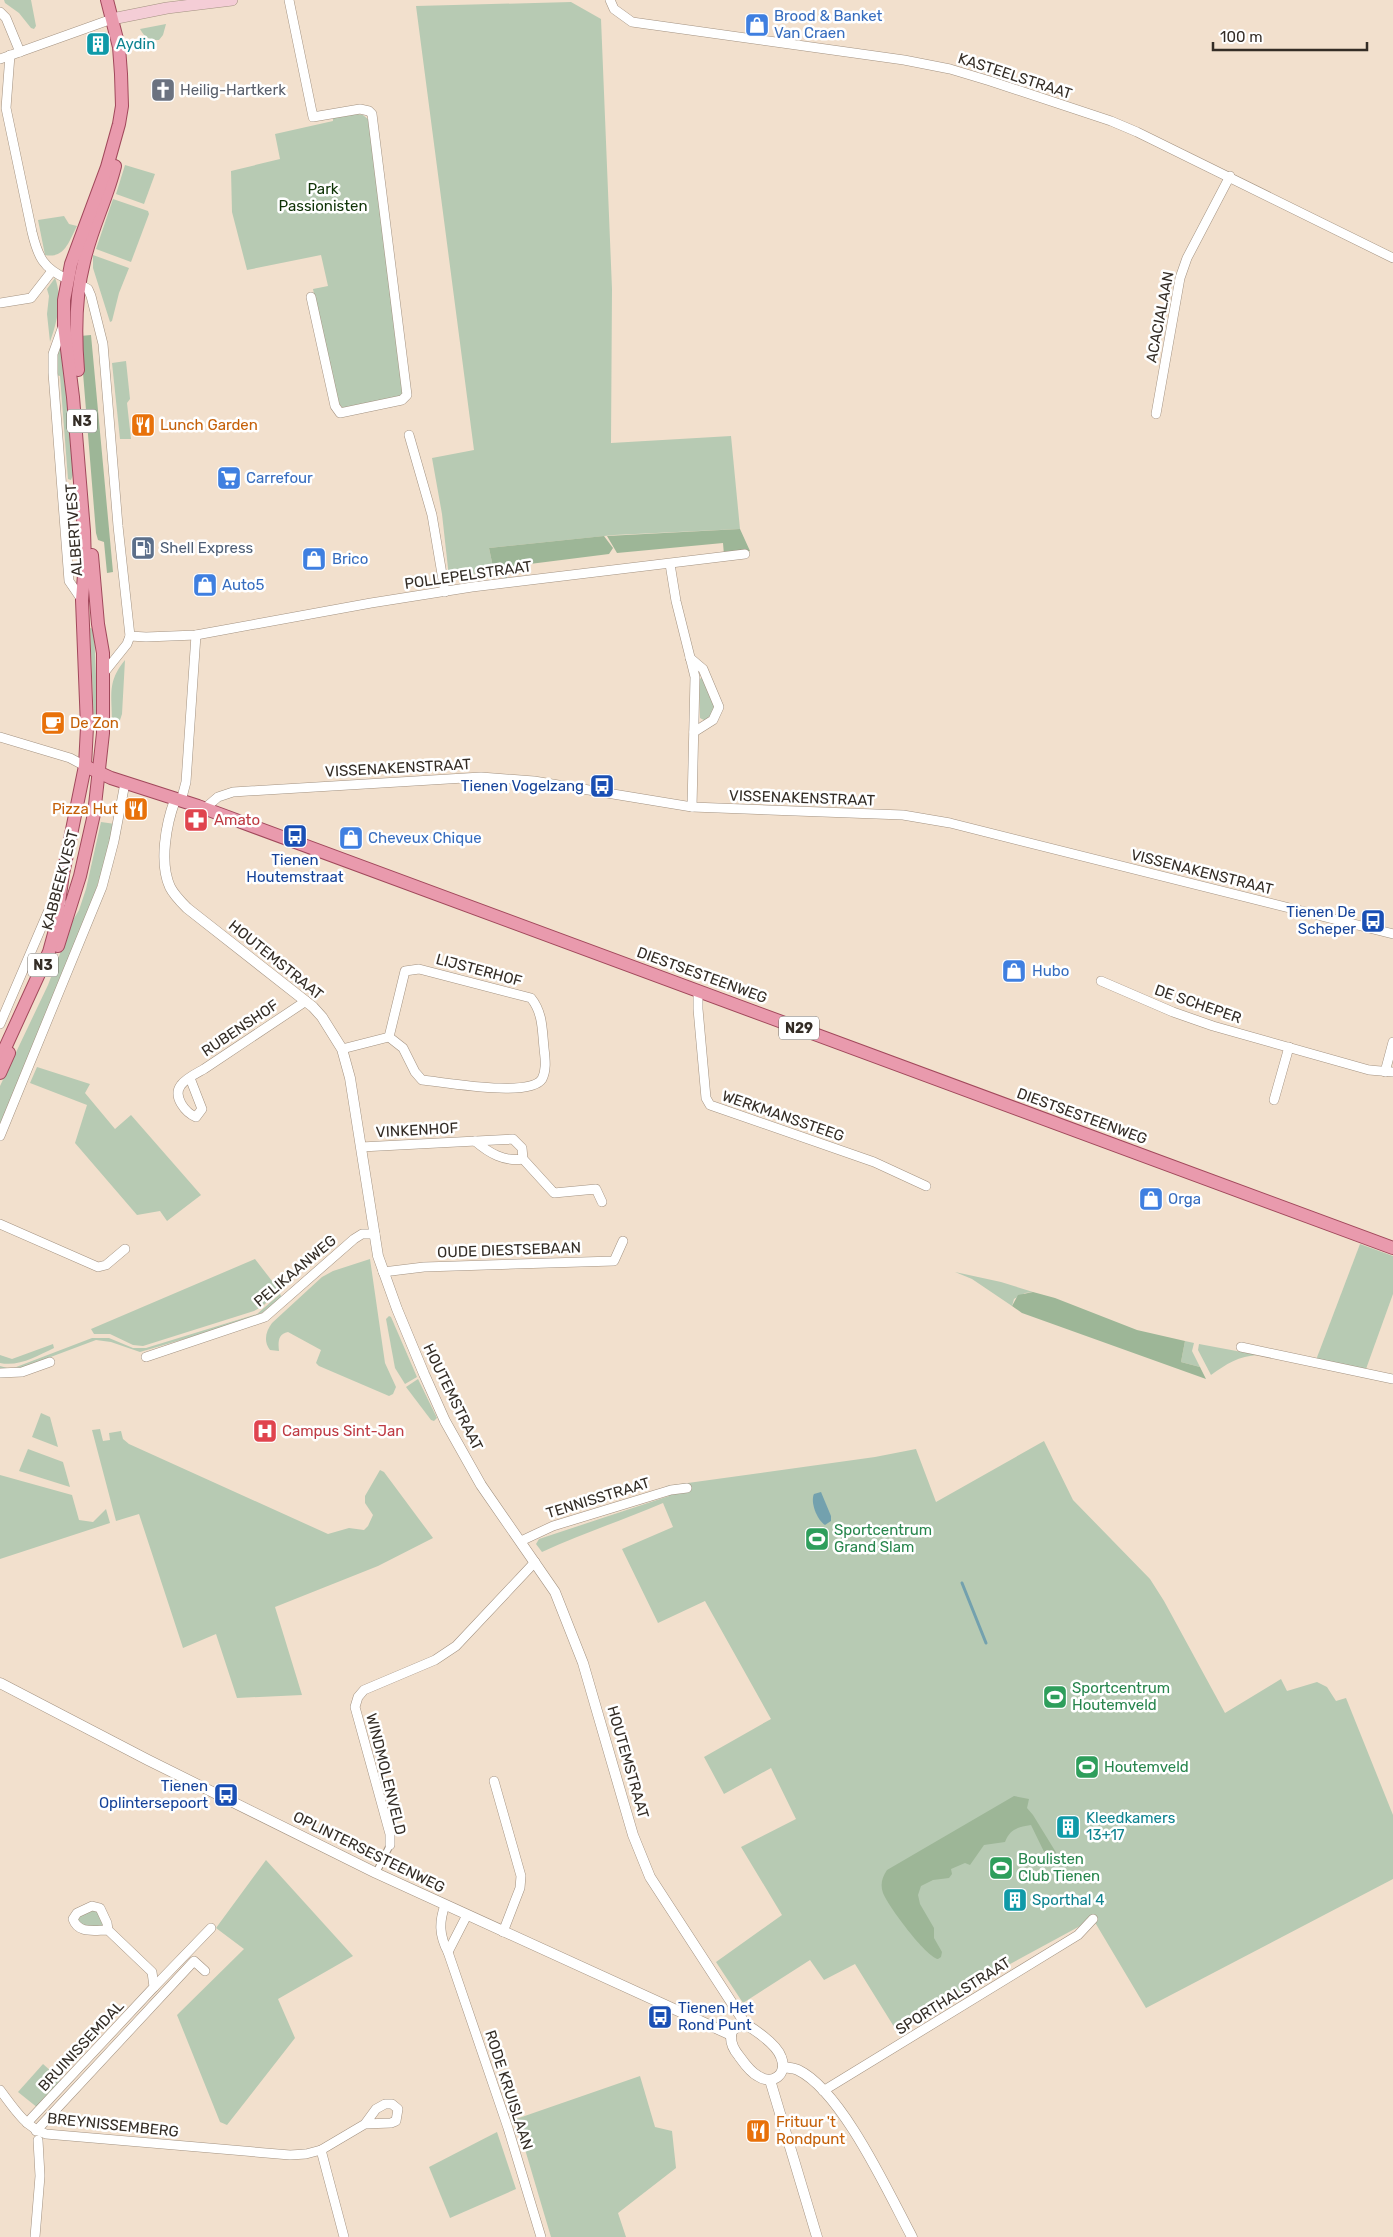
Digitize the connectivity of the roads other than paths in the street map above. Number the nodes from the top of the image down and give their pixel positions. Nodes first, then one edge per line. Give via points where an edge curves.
1 (107, 0) edge
2 (224, 0) edge
3 (232, 0) edge
4 (289, 0) edge
5 (610, 0) edge
6 (0, 12) edge
7 (112, 19) junction
8 (20, 52) junction
9 (10, 55) junction
10 (0, 59) edge
11 (119, 124) junction
12 (1230, 176) junction
13 (1393, 258) edge
14 (52, 272) junction
15 (73, 282) junction
16 (311, 297) dead end
17 (0, 303) edge
18 (64, 326) junction
19 (1156, 414) dead end
20 (408, 435) dead end
21 (745, 554) dead end
22 (670, 564) junction
23 (445, 592) junction
24 (82, 600) junction
25 (196, 635) junction
26 (129, 640) junction
27 (690, 658) junction
28 (103, 674) junction
29 (694, 732) junction
30 (0, 737) edge
31 (85, 766) junction
32 (99, 774) junction
33 (125, 783) junction
34 (178, 801) junction
35 (692, 807) junction
36 (204, 809) junction
37 (61, 902) junction
38 (1393, 934) edge
39 (1101, 981) dead end
40 (698, 991) junction
41 (306, 1002) junction
42 (0, 1024) edge
43 (389, 1037) junction
44 (1393, 1042) edge
45 (1289, 1047) junction
46 (342, 1049) junction
47 (0, 1059) edge
48 (0, 1072) edge
49 (1389, 1072) edge
50 (190, 1078) dead end
51 (1274, 1100) dead end
52 (0, 1136) edge
53 (475, 1141) junction
54 (361, 1147) junction
55 (523, 1159) junction
56 (926, 1186) dead end
57 (602, 1202) dead end
58 (0, 1224) edge
59 (375, 1234) junction
60 (622, 1241) dead end
61 (1393, 1248) edge
62 (124, 1250) dead end
63 (383, 1272) junction
64 (1241, 1347) dead end
65 (146, 1357) dead end
66 (50, 1362) dead end
67 (0, 1373) edge
68 (1393, 1379) edge
69 (687, 1488) dead end
70 (521, 1541) junction
71 (535, 1562) junction
72 (0, 1682) edge
73 (494, 1781) dead end
74 (390, 1845) joint
75 (376, 1873) junction
76 (445, 1905) junction
77 (467, 1915) junction
78 (1093, 1919) dead end
79 (211, 1928) dead end
80 (108, 1930) dead end
81 (503, 1932) junction
82 (448, 1952) junction
83 (205, 1971) dead end
84 (154, 1988) junction
85 (743, 2026) junction
86 (730, 2035) junction
87 (783, 2067) junction
88 (770, 2080) junction
89 (0, 2090) edge
90 (823, 2091) junction
91 (27, 2123) junction
92 (365, 2124) dead end
93 (37, 2135) junction
94 (321, 2150) junction
95 (35, 2237) edge
96 (344, 2237) edge
97 (541, 2237) edge
98 (817, 2237) edge
99 (912, 2237) edge

1 - 7 main road, N3
2 - 3 main road
2 - 7 main road
4 - 16 street via 313,117 360,110 372,114 407,395 402,400 340,413 335,406
5 - 12 street, KASTEELSTRAAT via 614,9 632,22 950,69 1111,120
6 - 8 street via 6,18
7 - 8 street
7 - 11 main road, N3 via 121,74
8 - 9 street
9 - 10 street
9 - 14 street via 6,108 11,135 36,251
11 - 15 main road, ALBERTVEST / N3 via 107,167 71,264
11 - 15 main road, ALBERTVEST / N3 via 121,145 114,172
12 - 13 street, KASTEELSTRAAT
12 - 19 street, ACACIALAAN via 1187,258 1180,278
14 - 15 street
14 - 17 street via 31,298
15 - 18 main road, ALBERTVEST / N3
15 - 26 street via 88,290 91,296 103,344
15 - 28 main road, ALBERTVEST / N3
18 - 24 main road, ALBERTVEST / N3 via 72,380 84,531
18 - 24 street, ALBERTVEST via 53,354 53,372 69,581
20 - 23 street via 432,515
21 - 22 street, POLLEPELSTRAAT
22 - 23 street, POLLEPELSTRAAT
22 - 27 street
23 - 25 street, POLLEPELSTRAAT
24 - 31 main road, ALBERTVEST / N3 via 87,727
25 - 26 street, POLLEPELSTRAAT
25 - 34 street via 186,782
26 - 28 street
27 - 29 street via 695,677
27 - 29 street via 703,669 718,706 713,720
28 - 32 main road, ALBERTVEST / N3
29 - 35 street
30 - 31 street via 70,758
31 - 32 main road, DIESTSESTEENWEG / N29
31 - 37 main road, KABBEEKVEST / N3 via 63,874
32 - 33 main road, DIESTSESTEENWEG / N29
32 - 48 main road, KABBEEKVEST / N3 via 94,814 63,934
33 - 34 main road, DIESTSESTEENWEG / N29
33 - 52 street via 102,887
34 - 36 main road, DIESTSESTEENWEG / N29
34 - 41 street, HOUTEMSTRAAT via 171,812 166,849 166,873 175,894 187,908
35 - 36 street, VISSENAKENSTRAAT via 534,781 480,777 234,792 218,796
35 - 38 street, VISSENAKENSTRAAT via 903,816 950,823
36 - 40 main road, DIESTSESTEENWEG / N29
37 - 42 street, KABBEEKVEST via 48,912
37 - 47 main road, KABBEEKVEST / N3 via 49,952
39 - 45 street, DE SCHEPER via 1172,1012
40 - 56 street, WERKMANSSTEEG via 706,1098 710,1105 874,1162
40 - 61 main road, DIESTSESTEENWEG / N29
41 - 46 street, HOUTEMSTRAAT via 322,1017
41 - 50 street, RUBENSHOF
43 - 43 street, LIJSTERHOF via 403,1048 422,1080 515,1089 531,1087 541,1080 545,1066 539,1008 530,998 418,968 405,971
43 - 46 street
44 - 49 street, DE SCHEPER
45 - 49 street, DE SCHEPER via 1369,1070
45 - 51 street
46 - 54 street, HOUTEMSTRAAT via 354,1096
53 - 54 street, VINKENHOF
53 - 55 street, VINKENHOF via 487,1151 506,1159
53 - 55 street, VINKENHOF via 512,1139 522,1148
54 - 59 street, HOUTEMSTRAAT
55 - 57 street, VINKENHOF via 554,1194 596,1190
58 - 62 street via 98,1267 106,1265
59 - 63 street, HOUTEMSTRAAT
59 - 65 street, PELIKAANWEG via 362,1234 354,1239 264,1317
60 - 63 street, OUDE DIESTSEBAAN via 614,1261 424,1267
63 - 70 street, HOUTEMSTRAAT via 445,1421 481,1486
64 - 68 street
66 - 67 street via 22,1372
69 - 70 street, TENNISSTRAAT via 553,1526
70 - 71 street, HOUTEMSTRAAT
71 - 74 street, WINDMOLENVELD via 456,1646 435,1660 364,1690 358,1698 355,1707 390,1834
71 - 85 street, HOUTEMSTRAAT via 555,1592 573,1634 633,1835 650,1877 741,2017
72 - 75 street, OPLINTERSESTEENWEG
73 - 81 street via 521,1876 520,1888
74 - 75 street, WINDMOLENVELD
75 - 76 street, OPLINTERSESTEENWEG
76 - 77 street, OPLINTERSESTEENWEG
76 - 82 street, RODE KRUISLAAN via 440,1920 442,1940
77 - 81 street, OPLINTERSESTEENWEG
77 - 82 street
78 - 90 street, SPORTHALSTRAAT via 1078,1935
79 - 84 street, BRUINISSEMDAL
80 - 84 street via 152,1972
81 - 86 street, OPLINTERSESTEENWEG
82 - 97 street, RODE KRUISLAAN
83 - 93 street, BREYNISSEMBERG via 194,1961
84 - 91 street, BRUINISSEMDAL
85 - 86 street via 737,2027
85 - 87 street via 747,2025 775,2048
86 - 88 street via 731,2044 746,2065 759,2077
87 - 88 street via 778,2078
87 - 90 street via 797,2070
88 - 98 street
89 - 91 street
90 - 99 street via 856,2133
91 - 93 street
92 - 94 street, BREYNISSEMBERG
93 - 94 street, BREYNISSEMBERG via 290,2155
93 - 95 street via 40,2176
94 - 96 street

